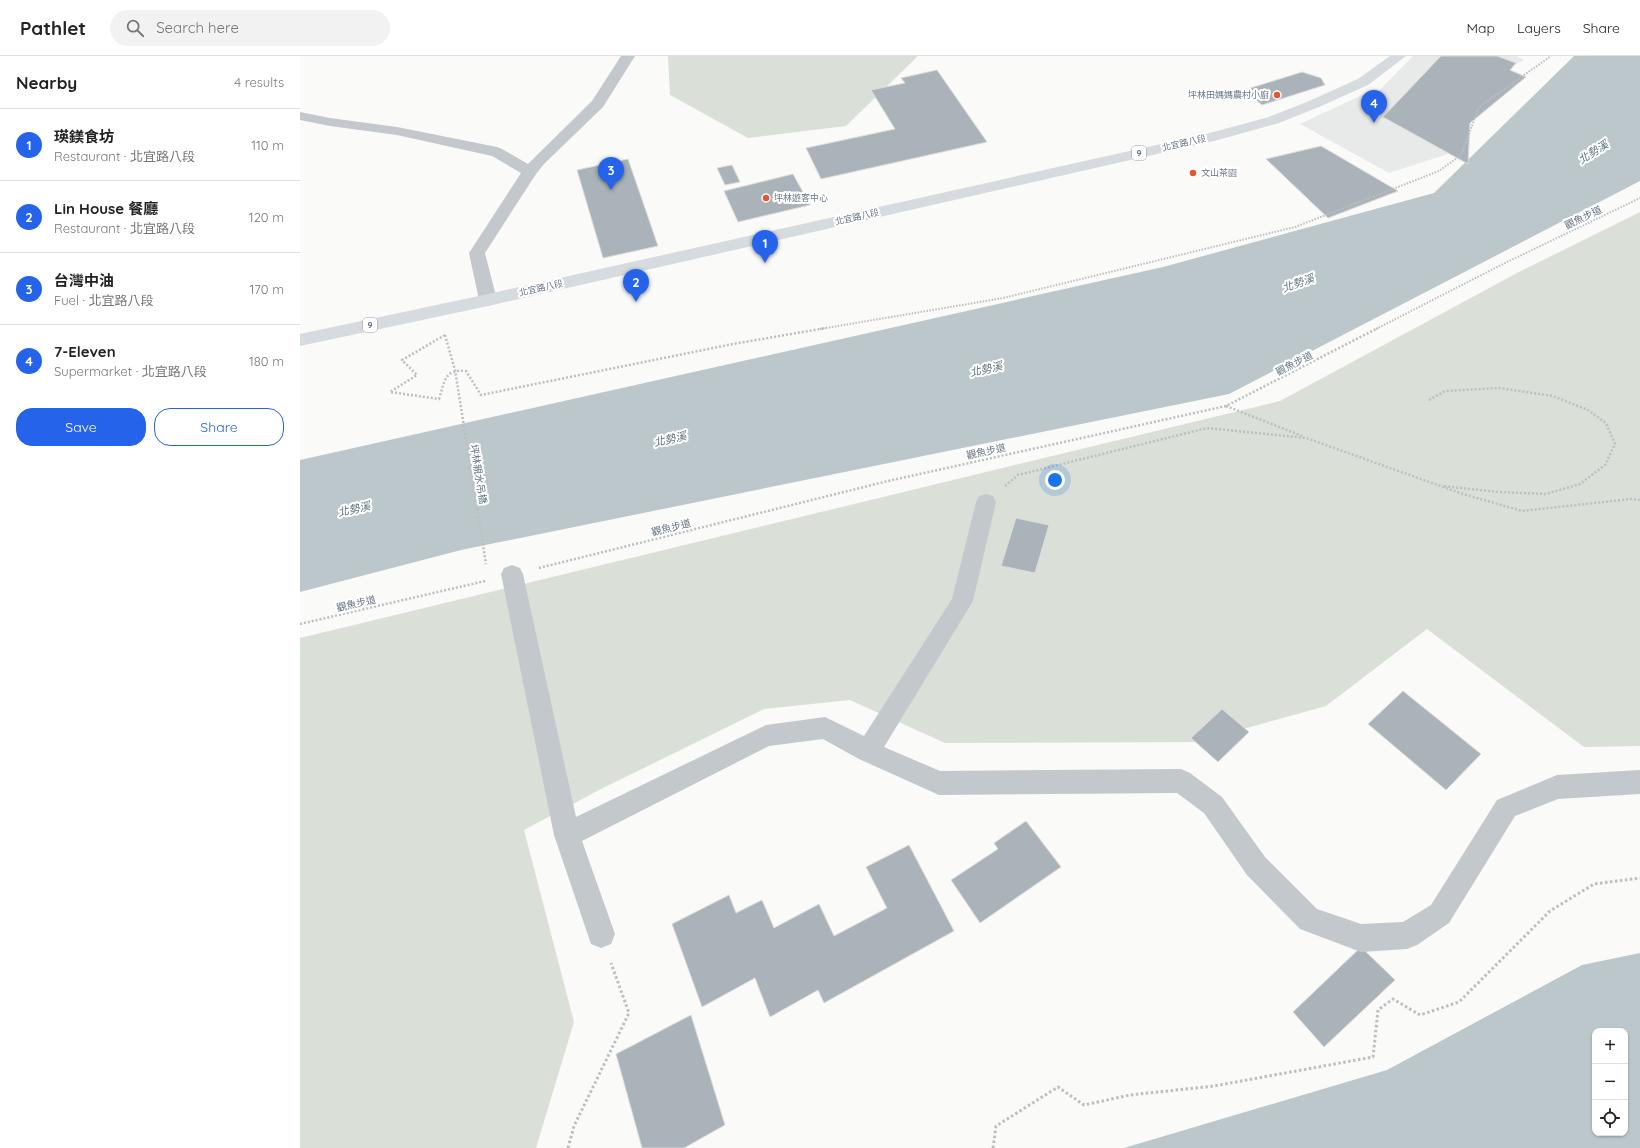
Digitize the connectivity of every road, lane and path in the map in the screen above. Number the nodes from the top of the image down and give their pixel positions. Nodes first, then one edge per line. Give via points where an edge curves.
1 (628, 56) edge
2 (1399, 56) edge
3 (1551, 56) edge
4 (300, 116) edge
5 (530, 172) junction
6 (1640, 198) edge
7 (488, 300) junction
8 (440, 309) junction
9 (445, 335) junction
10 (300, 340) edge
11 (455, 370) junction
12 (1429, 400) dead end
13 (1226, 406) junction
14 (1306, 438) junction
15 (1439, 486) junction
16 (1640, 500) edge
17 (986, 502) joint
18 (512, 574) junction
19 (488, 580) junction
20 (300, 624) edge
21 (868, 751) junction
22 (1640, 782) edge
23 (567, 835) junction
24 (1640, 878) edge
25 (601, 934) joint
26 (568, 1148) edge
27 (993, 1148) edge

1 - 5 street via 598,104
2 - 7 main road, 北宜路八段 / 9 via 1363,82 1274,120 1201,140
3 - 11 path via 1479,107 1461,155 1439,171 1295,227 1003,298 733,344 481,395 466,371
4 - 5 street via 397,131 497,152
5 - 7 street via 477,253
6 - 13 path, 觀魚步道 via 1503,264
7 - 8 main road, 北宜路八段 / 9
8 - 9 path, 坪林親水吊橋
8 - 10 main road, 北宜路八段 / 9
9 - 11 path, 坪林親水吊橋
9 - 11 path via 402,360 417,375 390,392 439,399 447,375
11 - 19 path, 坪林親水吊橋
12 - 15 path via 1445,391 1499,388 1553,396 1588,410 1606,423 1615,444 1605,465 1580,484 1546,494
13 - 14 path
13 - 18 path, 觀魚步道 via 888,481
14 - 15 path
14 - 17 path via 1207,428 1018,475
15 - 16 path via 1522,511
17 - 21 street via 962,601
18 - 19 path, 觀魚步道
18 - 23 street
19 - 20 path, 觀魚步道
21 - 22 street via 939,782 1181,781 1213,805 1256,866 1308,920 1362,938 1406,935 1440,914 1506,808 1557,787
21 - 23 street via 825,728 766,736
23 - 25 street
24 - 27 path via 1594,884 1550,911 1458,1002 1420,1015 1392,1000 1378,1010 1373,1057 1214,1086 1130,1095 1084,1105 1058,1087 996,1126
25 - 26 path via 629,1013 574,1126

